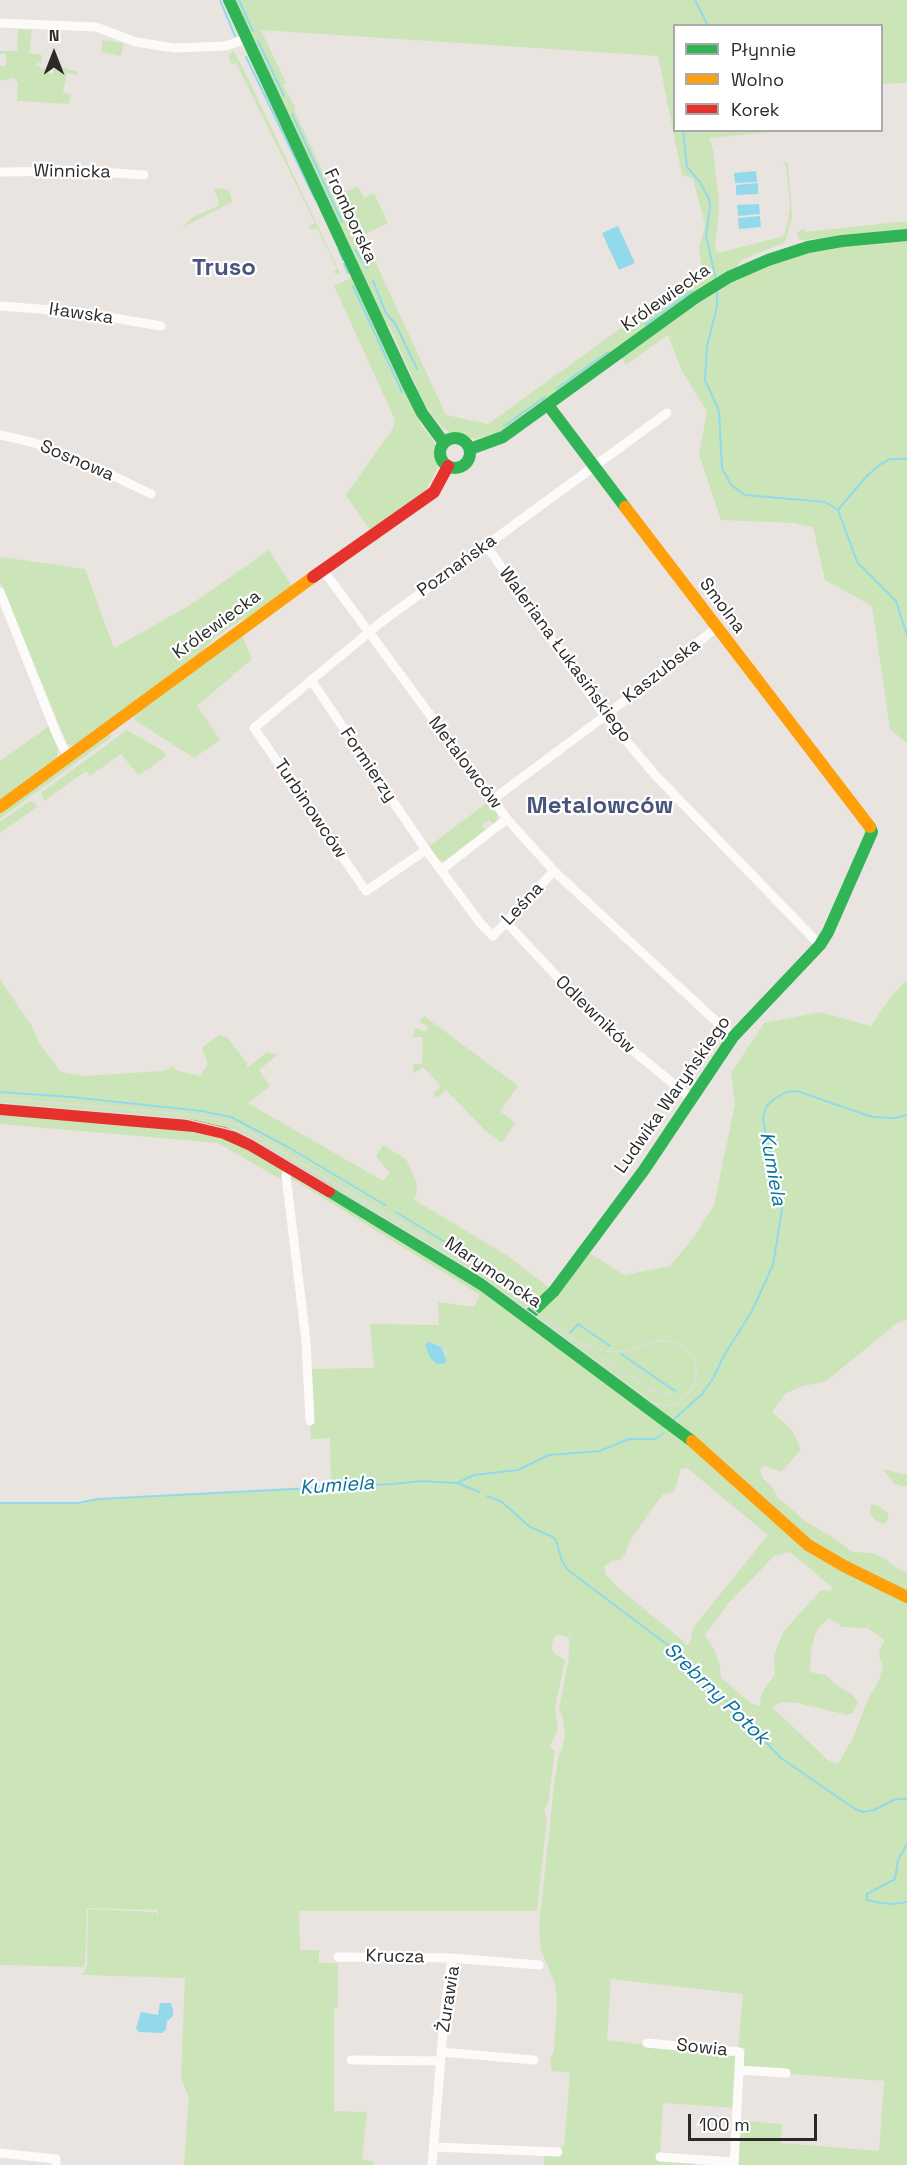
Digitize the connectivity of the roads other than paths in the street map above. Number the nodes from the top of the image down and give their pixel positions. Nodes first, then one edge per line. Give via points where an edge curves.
1 (230, 0) edge
2 (0, 23) edge
3 (247, 39) junction
4 (0, 172) edge
5 (144, 175) dead end
6 (907, 235) edge
7 (0, 306) edge
8 (161, 326) dead end
9 (548, 405) junction
10 (667, 413) dead end
11 (0, 435) edge
12 (444, 443) junction
13 (470, 449) junction
14 (448, 466) junction
15 (593, 466) junction
16 (151, 494) dead end
17 (486, 545) junction
18 (323, 570) junction
19 (0, 592) edge
20 (716, 628) junction
21 (369, 632) junction
22 (311, 680) junction
23 (605, 716) junction
24 (254, 728) joint
25 (68, 757) junction
26 (492, 800) junction
27 (0, 807) edge
28 (507, 819) junction
29 (870, 826) joint
30 (426, 850) junction
31 (441, 870) junction
32 (554, 871) junction
33 (506, 922) junction
34 (820, 945) junction
35 (733, 1037) junction
36 (692, 1099) junction
37 (0, 1109) edge
38 (289, 1167) junction
39 (527, 1317) junction
40 (310, 1421) dead end
41 (907, 1597) edge
42 (338, 1957) dead end
43 (452, 1959) junction
44 (539, 1965) dead end
45 (647, 2043) dead end
46 (441, 2056) junction
47 (351, 2060) dead end
48 (534, 2060) dead end
49 (739, 2070) junction
50 (786, 2073) dead end
51 (434, 2147) junction
52 (558, 2152) dead end
53 (0, 2153) edge
54 (660, 2157) dead end
55 (56, 2162) edge
56 (734, 2163) edge
57 (432, 2165) edge

1 - 3 street, Fromborska
2 - 3 street via 96,27 136,42 174,48 225,46
3 - 12 street, Fromborska via 412,393
4 - 5 street, Winnicka
6 - 9 street, Królewiecka via 808,247 716,284
7 - 8 street, Iławska via 79,312
9 - 13 street, Królewiecka via 503,437
9 - 15 street, Smolna
10 - 15 street, Poznańska
11 - 16 street, Sosnowa via 34,442
12 - 13 street via 459,439
12 - 14 street via 440,456
13 - 14 street via 464,465
14 - 18 street, Królewiecka via 434,492
15 - 17 street, Poznańska
15 - 20 street, Smolna
17 - 21 street, Poznańska
17 - 23 street, Waleriana Łukasińskiego
18 - 21 street, Metalowców
18 - 25 street, Królewiecka
19 - 25 street
20 - 23 street, Kaszubska
20 - 29 street, Smolna
21 - 22 street, Poznańska
21 - 26 street, Metalowców
22 - 24 street, Poznańska
22 - 30 street, Formierzy
23 - 26 street, Kaszubska
23 - 34 street, Waleriana Łukasińskiego via 656,776
24 - 30 street, Turbinowców via 366,891
25 - 27 street, Królewiecka
26 - 28 street, Metalowców
28 - 31 street
28 - 32 street, Metalowców
29 - 34 street, Ludwika Waryńskiego via 872,835
30 - 31 street
31 - 33 street, Leśna via 493,936
32 - 33 street, Leśna
32 - 35 street, Metalowców
33 - 36 street, Odlewników via 604,1027
34 - 35 street, Ludwika Waryńskiego
35 - 36 street, Ludwika Waryńskiego
36 - 39 street, Ludwika Waryńskiego via 554,1291
37 - 38 street, Marymoncka via 204,1128 237,1138
38 - 39 street, Marymoncka via 446,1261
38 - 40 street via 286,1176 306,1341
39 - 41 street, Marymoncka via 695,1443 808,1545
42 - 43 street, Krucza
43 - 44 street, Żurawia
43 - 46 street, Żurawia
45 - 49 street, Sowia via 740,2052
46 - 47 street, Żurawia
46 - 48 street, Żurawia
46 - 51 street, Żurawia
49 - 50 street, Sowia
49 - 56 street, Sowia
51 - 52 street
51 - 57 street, Żurawia
53 - 55 street
54 - 56 street, Sowia

